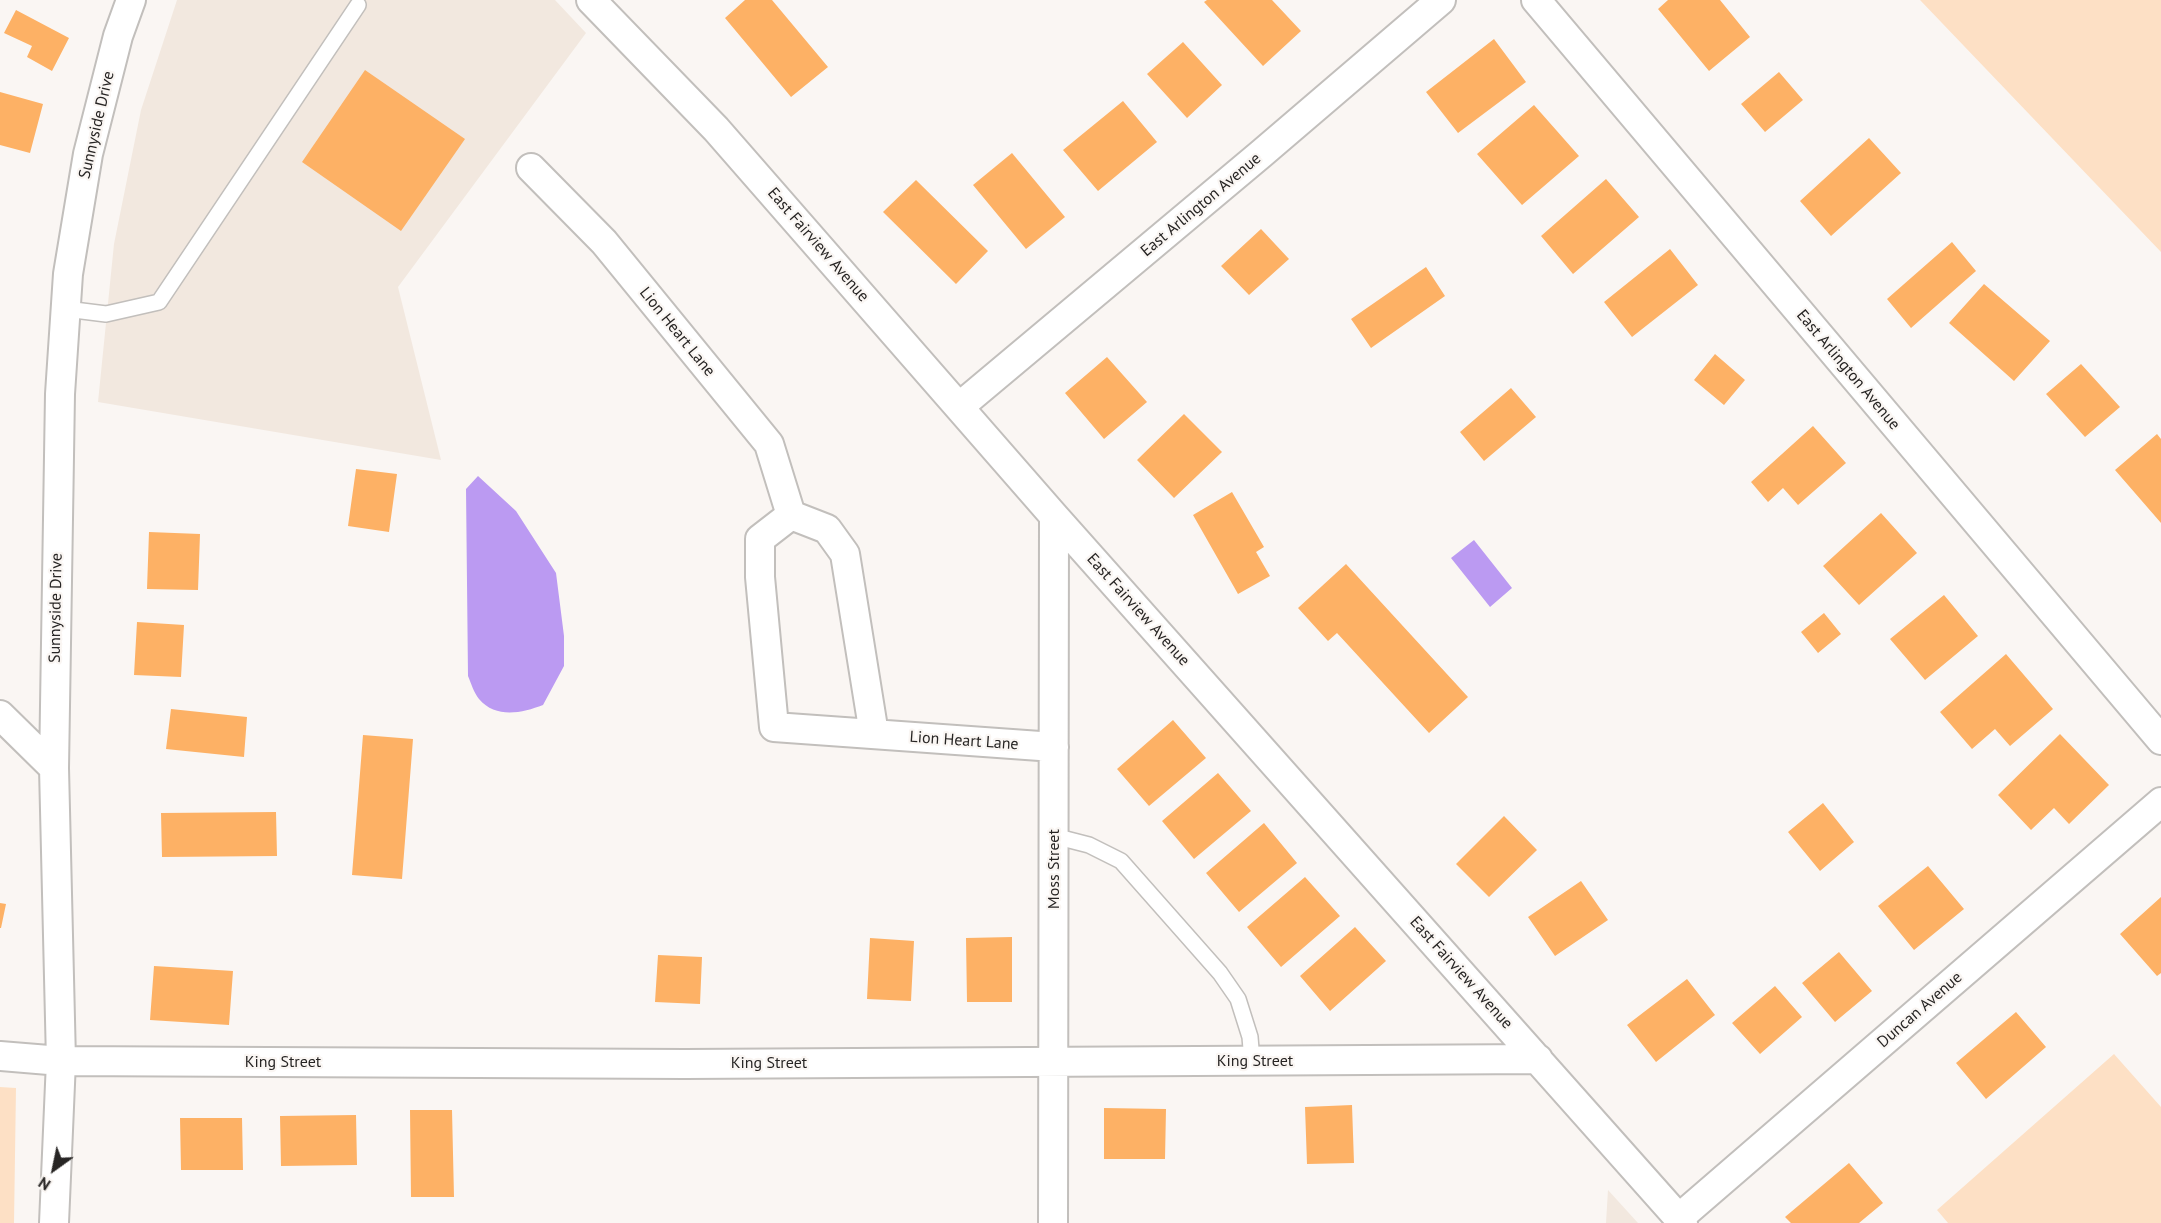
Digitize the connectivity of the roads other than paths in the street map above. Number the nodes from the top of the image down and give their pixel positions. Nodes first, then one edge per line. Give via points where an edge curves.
1 (131, 0) edge
2 (1440, 0) edge
3 (1536, 0) edge
4 (597, 2) edge
5 (358, 5) dead end
6 (531, 168) dead end
7 (66, 309) junction
8 (959, 406) junction
9 (791, 515) junction
10 (1054, 516) junction
11 (0, 716) edge
12 (874, 734) junction
13 (2161, 740) edge
14 (1054, 747) junction
15 (54, 768) junction
16 (2161, 802) edge
17 (1054, 836) junction
18 (0, 1056) edge
19 (1538, 1059) junction
20 (61, 1061) junction
21 (1252, 1061) junction
22 (1053, 1062) junction
23 (1681, 1221) edge
24 (54, 1223) edge
25 (1053, 1223) edge

1 - 7 street, Sunnyside Drive via 88,154
2 - 8 street, East Arlington Avenue
3 - 13 street, East Arlington Avenue
4 - 8 street, East Fairview Avenue via 716,129
5 - 7 lane via 159,302 106,314
6 - 9 street, Lion Heart Lane via 604,242 769,444
7 - 15 street, Sunnyside Drive via 60,394
8 - 10 street, East Fairview Avenue
9 - 12 street via 826,529 845,554
9 - 12 street, Lion Heart Lane via 760,539 774,727
10 - 14 street, Moss Street
10 - 19 street, East Fairview Avenue
11 - 15 street
12 - 14 street, Lion Heart Lane
14 - 17 street, Moss Street
15 - 20 street, Sunnyside Drive
16 - 23 street, Duncan Avenue
17 - 21 lane via 1106,851 1129,869 1238,999 1250,1037
17 - 22 street, Moss Street
18 - 20 street, King Street
19 - 21 street, King Street
19 - 23 street, East Fairview Avenue
20 - 22 street, King Street
20 - 24 street, Sunnyside Drive
21 - 22 street, King Street
22 - 25 street, Moss Street

